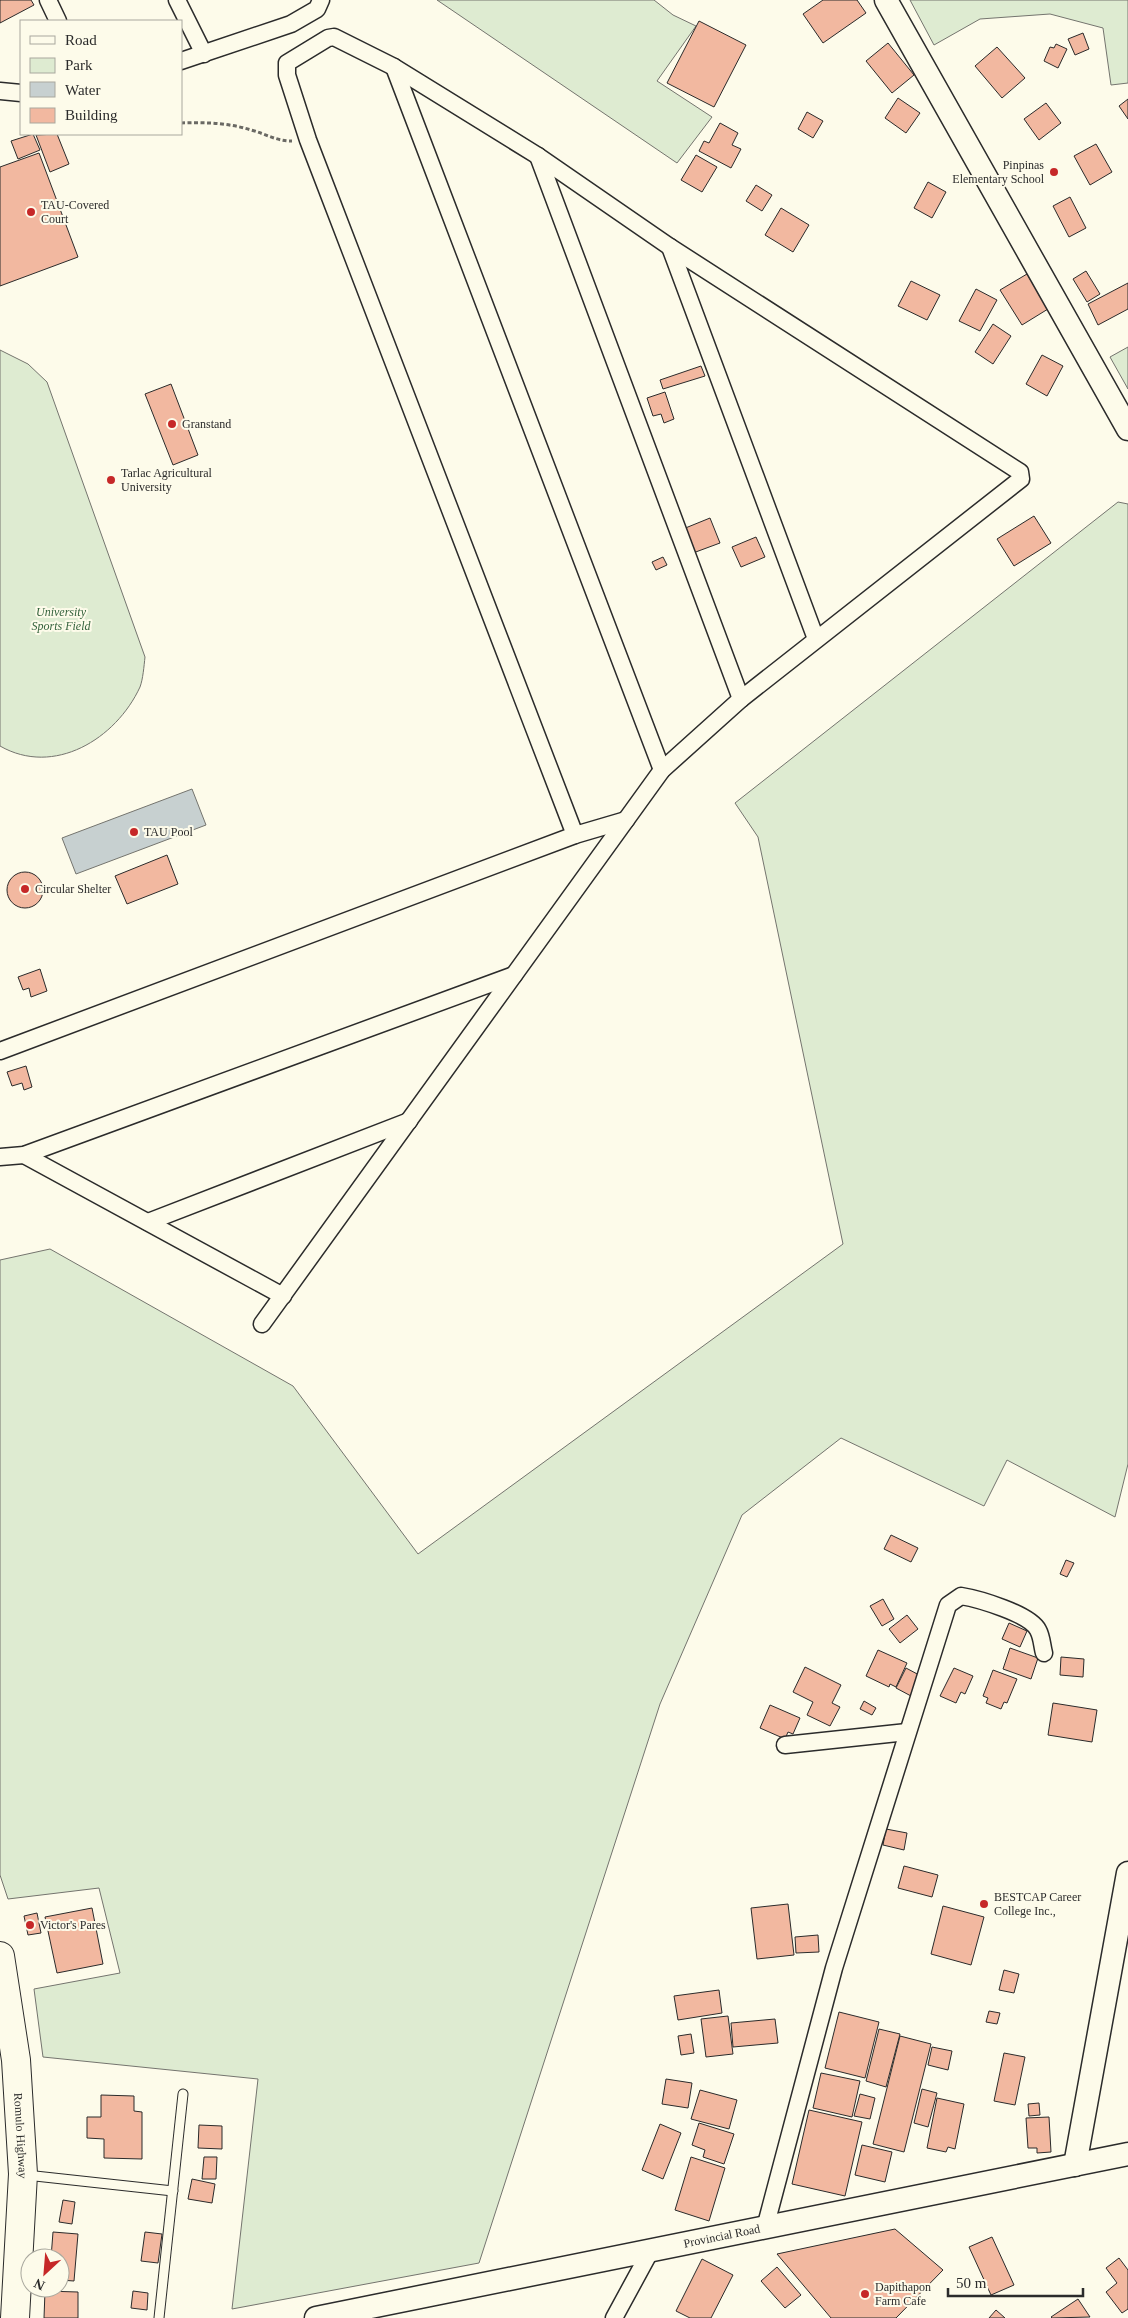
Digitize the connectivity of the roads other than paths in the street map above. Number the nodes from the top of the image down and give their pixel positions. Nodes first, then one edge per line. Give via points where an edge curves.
1 (48, 0) edge
2 (177, 0) edge
3 (321, 0) edge
4 (886, 0) edge
5 (58, 20) edge
6 (204, 54) junction
7 (182, 61) edge
8 (394, 67) junction
9 (0, 91) edge
10 (20, 93) edge
11 (538, 156) junction
12 (670, 247) junction
13 (1128, 429) edge
14 (816, 639) junction
15 (741, 699) junction
16 (662, 770) junction
17 (626, 820) junction
18 (576, 835) junction
19 (514, 975) junction
20 (0, 1051) edge
21 (409, 1121) junction
22 (24, 1156) junction
23 (0, 1158) edge
24 (148, 1222) junction
25 (283, 1296) junction
26 (262, 1324) dead end
27 (1044, 1653) dead end
28 (907, 1732) junction
29 (785, 1745) dead end
30 (1128, 1873) edge
31 (0, 1956) edge
32 (8, 2060) edge
33 (183, 2094) dead end
34 (1128, 2154) edge
35 (1075, 2165) junction
36 (23, 2174) junction
37 (173, 2191) junction
38 (765, 2228) junction
39 (651, 2250) junction
40 (348, 2316) edge
41 (16, 2318) edge
42 (159, 2318) edge
43 (316, 2318) edge
44 (614, 2318) edge

1 - 5 street
2 - 6 street
3 - 6 street via 317,9 291,24
4 - 13 main road
6 - 7 street
8 - 11 street
8 - 16 street
8 - 18 street via 334,37 287,63 287,75 308,140
9 - 10 street
11 - 12 street
11 - 15 street
12 - 14 street
12 - 14 street via 1020,472 1021,479
14 - 15 street
15 - 16 street
16 - 17 street
17 - 18 street
17 - 19 street
18 - 20 street
19 - 21 street
19 - 22 street
21 - 24 street
21 - 25 street
22 - 23 street
22 - 24 street
24 - 25 street
25 - 26 street
27 - 28 street via 1038,1630 1029,1620 976,1598 961,1596 948,1605
28 - 29 street
28 - 38 street via 834,1968
30 - 35 main road
31 - 32 highway, Romulo Highway
32 - 36 highway, Romulo Highway
33 - 37 lane
34 - 35 main road, Provincial Road
35 - 38 main road, Provincial Road
36 - 37 lane
36 - 41 highway, Romulo Highway
37 - 42 lane
38 - 39 main road, Provincial Road
39 - 40 main road, Provincial Road
39 - 44 street
40 - 43 main road, Provincial Road

